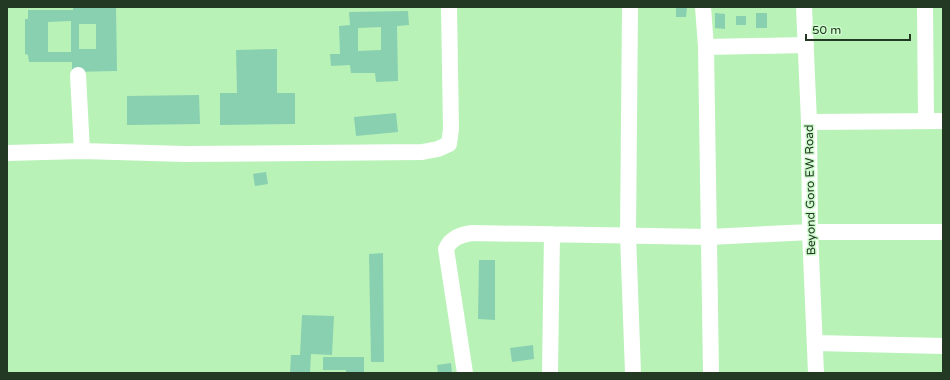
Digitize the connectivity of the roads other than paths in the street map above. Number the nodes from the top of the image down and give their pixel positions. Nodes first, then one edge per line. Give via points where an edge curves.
1 (449, 7) edge
2 (630, 7) edge
3 (702, 7) edge
4 (804, 7) edge
5 (925, 7) edge
6 (806, 46) junction
7 (706, 47) junction
8 (78, 75) dead end
9 (926, 121) junction
10 (943, 121) edge
11 (809, 122) junction
12 (82, 151) junction
13 (7, 154) edge
14 (810, 232) junction
15 (943, 232) edge
16 (552, 234) junction
17 (628, 235) junction
18 (709, 237) junction
19 (815, 343) junction
20 (943, 346) edge
21 (464, 373) edge
22 (550, 373) edge
23 (633, 373) edge
24 (711, 373) edge
25 (816, 373) edge

1 - 12 street via 451,129 449,144 438,149 422,152 185,154
2 - 17 street
3 - 7 street
4 - 6 street, Beyond Goro EW Road
5 - 9 street
6 - 7 street
6 - 11 street, Beyond Goro EW Road
7 - 18 street
8 - 12 street
9 - 10 street
9 - 11 street
11 - 14 street, Beyond Goro EW Road
12 - 13 street
14 - 15 street
14 - 18 street
14 - 19 street, Beyond Goro EW Road
16 - 17 street
16 - 21 street via 472,233 449,242 446,249
16 - 22 street
17 - 18 street
17 - 23 street
18 - 24 street
19 - 20 street
19 - 25 street, Beyond Goro EW Road

